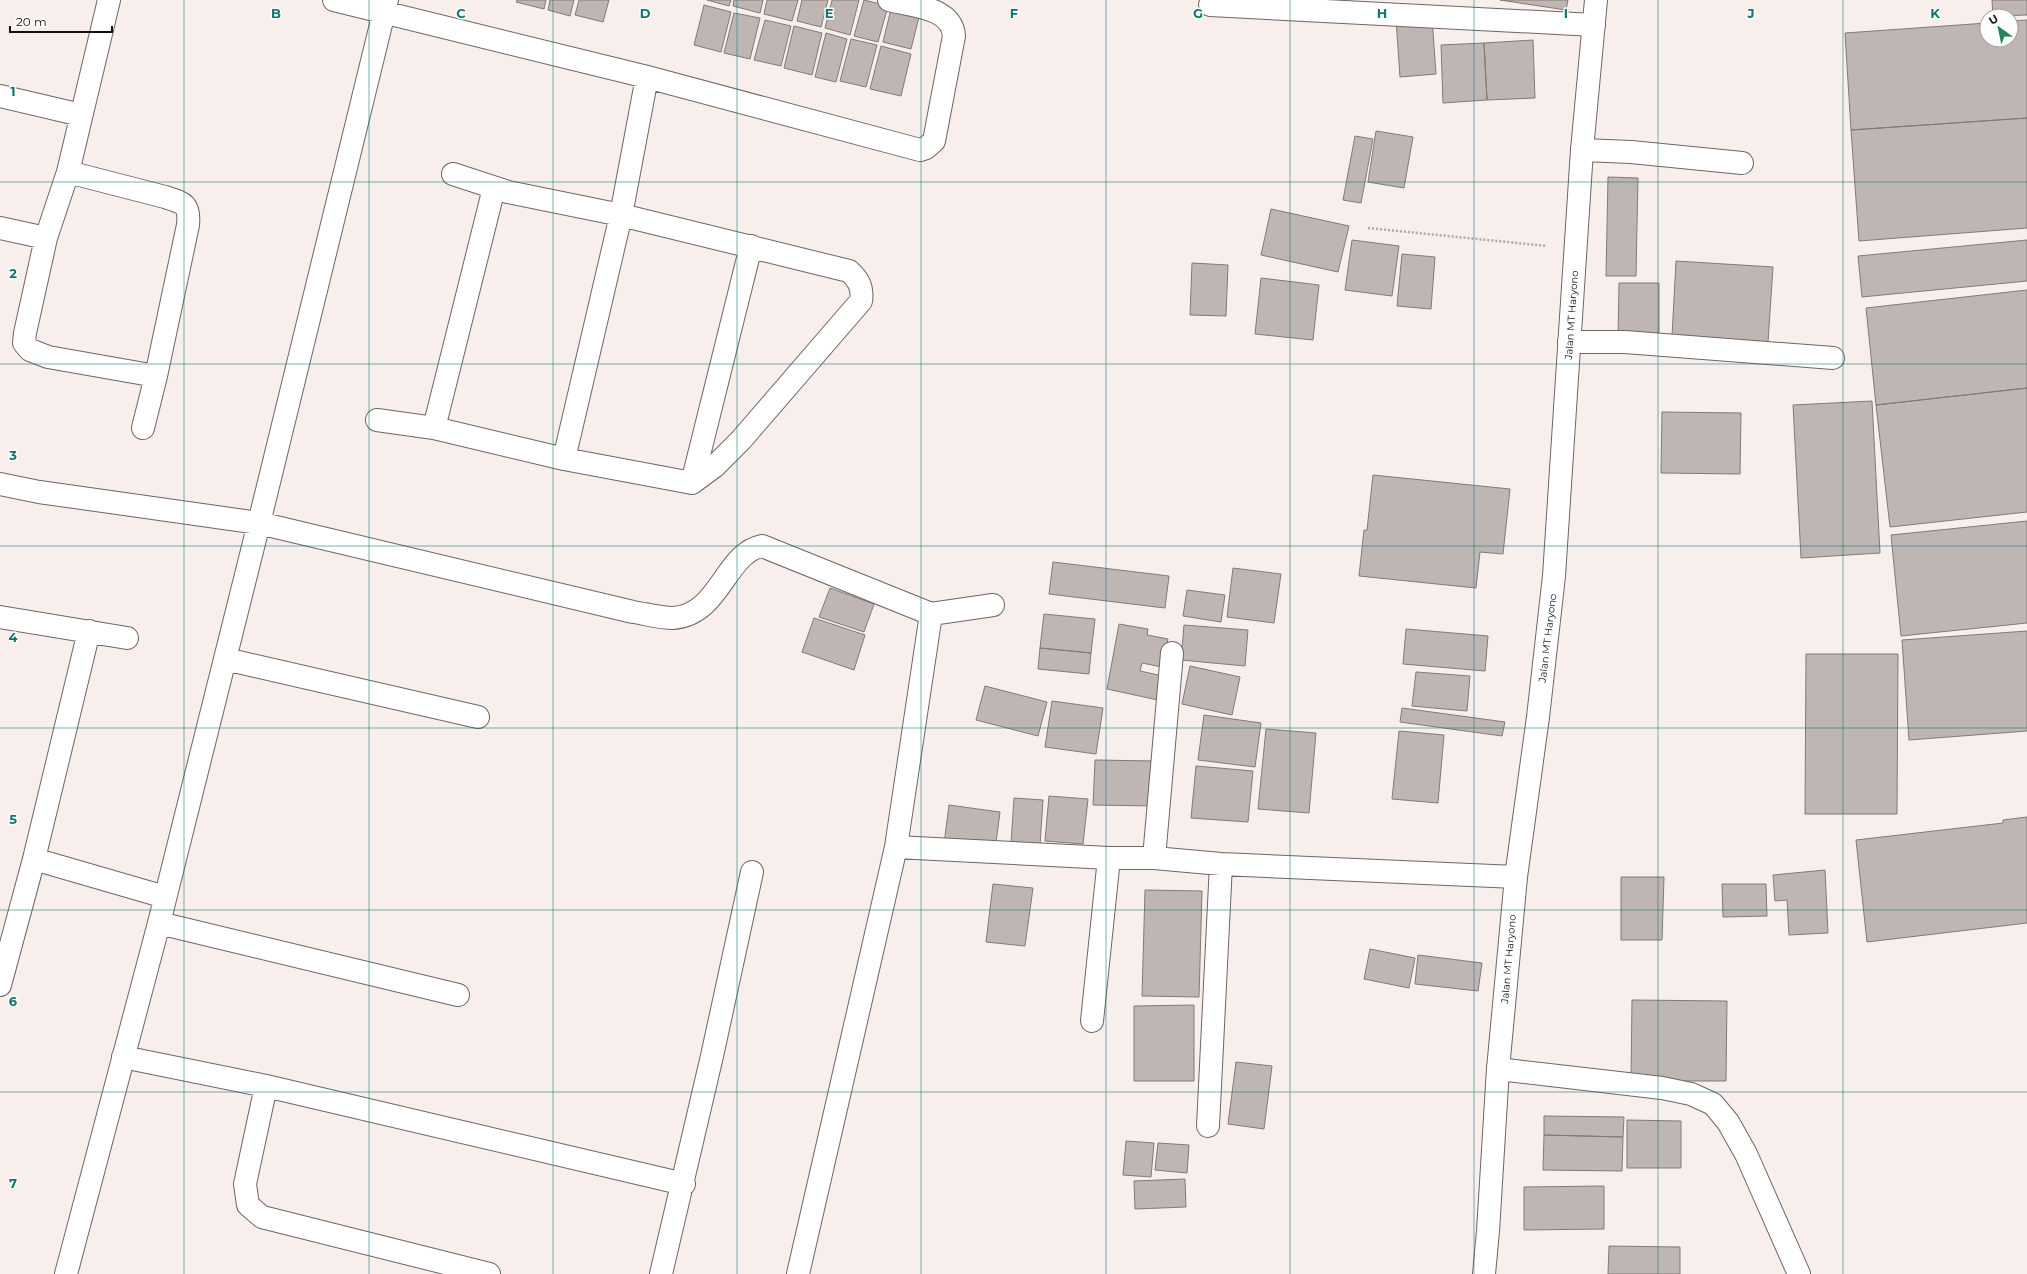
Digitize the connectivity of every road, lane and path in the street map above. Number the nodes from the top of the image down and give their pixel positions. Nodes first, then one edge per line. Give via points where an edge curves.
1 (108, 0) edge
2 (334, 0) edge
3 (889, 0) edge
4 (1596, 0) edge
5 (1210, 5) dead end
6 (386, 6) edge
7 (1594, 24) junction
8 (647, 77) junction
9 (0, 96) edge
10 (81, 115) junction
11 (1582, 150) junction
12 (1742, 164) dead end
13 (68, 172) junction
14 (453, 174) dead end
15 (494, 188) junction
16 (621, 215) junction
17 (0, 228) edge
18 (1368, 228) dead end
19 (46, 238) junction
20 (751, 246) junction
21 (1576, 249) junction
22 (1570, 342) junction
23 (1833, 358) dead end
24 (156, 376) junction
25 (377, 420) dead end
26 (143, 428) dead end
27 (434, 428) junction
28 (564, 459) junction
29 (0, 484) edge
30 (692, 484) junction
31 (260, 524) junction
32 (993, 605) dead end
33 (932, 614) junction
34 (0, 617) edge
35 (89, 631) junction
36 (127, 638) dead end
37 (1172, 653) dead end
38 (225, 658) junction
39 (478, 717) dead end
40 (896, 846) junction
41 (1109, 858) junction
42 (1154, 858) junction
43 (34, 859) junction
44 (1221, 864) junction
45 (752, 872) dead end
46 (1516, 877) junction
47 (165, 897) junction
48 (159, 923) junction
49 (0, 985) edge
50 (458, 995) dead end
51 (1092, 1021) dead end
52 (123, 1057) junction
53 (1498, 1069) junction
54 (266, 1086) junction
55 (1208, 1126) dead end
56 (684, 1184) junction
57 (66, 1274) edge
58 (489, 1274) edge
59 (661, 1274) edge
60 (798, 1274) edge
61 (1484, 1274) edge
62 (1799, 1274) edge

1 - 10 street
2 - 6 street
3 - 8 street via 941,13 954,29 934,141 920,150
4 - 7 street, Jalan MT Haryono
5 - 7 street
6 - 8 street
6 - 31 street
7 - 11 street, Jalan MT Haryono
8 - 16 street
9 - 10 street
10 - 13 street
11 - 12 street via 1631,152
11 - 21 street, Jalan MT Haryono
13 - 19 street
13 - 24 street via 166,197 187,207 188,225
14 - 15 street
15 - 16 street
15 - 27 street
16 - 20 street
16 - 28 street
17 - 19 street
18 - 21 path
19 - 24 street via 24,343 30,350 48,357
20 - 30 street
20 - 30 street via 849,271 858,280 862,292 861,301 741,440
21 - 22 street, Jalan MT Haryono
22 - 23 street via 1625,342
22 - 46 street, Jalan MT Haryono via 1554,576
24 - 26 street
25 - 27 street
27 - 28 street
28 - 30 street
29 - 31 street
31 - 33 street via 633,612 672,618 698,610 742,558 753,548 762,546
31 - 38 street
32 - 33 street
33 - 40 street
34 - 35 street
35 - 36 street
35 - 43 street
37 - 42 street
38 - 39 street
38 - 47 street
40 - 41 street
40 - 60 street
41 - 42 street
41 - 51 street
42 - 44 street
43 - 47 street
43 - 49 street
44 - 46 street
44 - 55 street
45 - 56 street
46 - 53 street, Jalan MT Haryono
47 - 48 street
48 - 50 street
48 - 52 street
52 - 54 street
52 - 57 street
53 - 61 street, Jalan MT Haryono
53 - 62 street via 1662,1088 1691,1094 1713,1104 1728,1122 1746,1154
54 - 56 street
54 - 58 street via 245,1184 248,1205 262,1218
56 - 59 street

